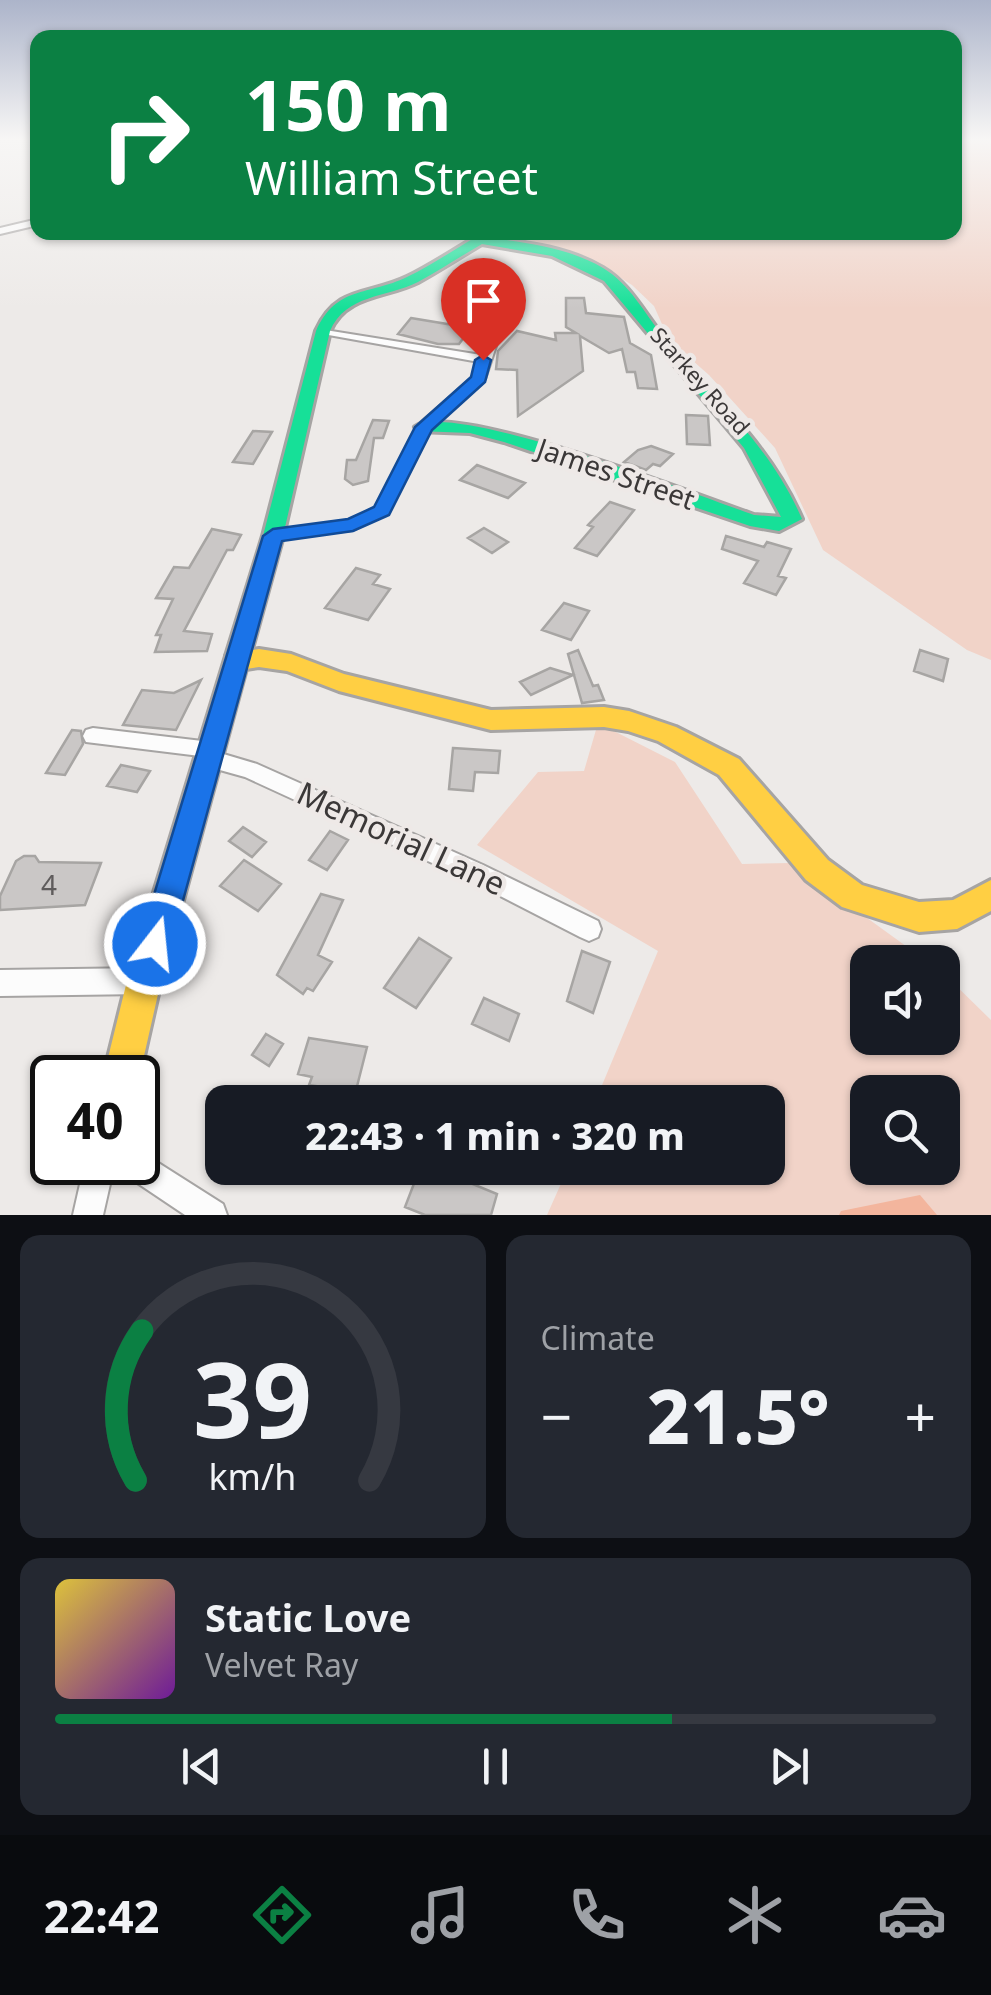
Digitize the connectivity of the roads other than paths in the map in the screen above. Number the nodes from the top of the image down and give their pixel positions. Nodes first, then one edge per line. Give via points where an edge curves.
1 (30, 224) edge
2 (0, 231) edge
3 (479, 240) edge
4 (503, 240) edge
5 (492, 322) dead end
6 (323, 331) junction
7 (483, 360) junction
8 (424, 427) junction
9 (788, 506) joint
10 (273, 536) junction
11 (237, 662) junction
12 (93, 736) dead end
13 (210, 754) junction
14 (991, 894) edge
15 (589, 929) dead end
16 (144, 980) junction
17 (0, 983) edge
18 (126, 1055) edge
19 (160, 1181) edge
20 (95, 1185) edge
21 (88, 1215) edge
22 (212, 1215) edge

1 - 2 street
3 - 6 street via 410,281 355,298 332,312
4 - 9 street, Starkey Road via 578,261 628,292 658,340 741,423 774,470
5 - 7 street
6 - 7 street
6 - 10 street
7 - 8 street via 479,379
8 - 9 street, James Street via 510,438 750,520 780,525 792,519
8 - 10 street via 373,518
10 - 11 street
11 - 13 street
11 - 14 street via 292,663 340,682 492,720 630,720 729,766 818,870 854,896 919,916 957,914
12 - 13 street, Memorial Lane
13 - 15 street, Memorial Lane
13 - 16 street
16 - 17 street
16 - 18 street
19 - 22 street
20 - 21 street

